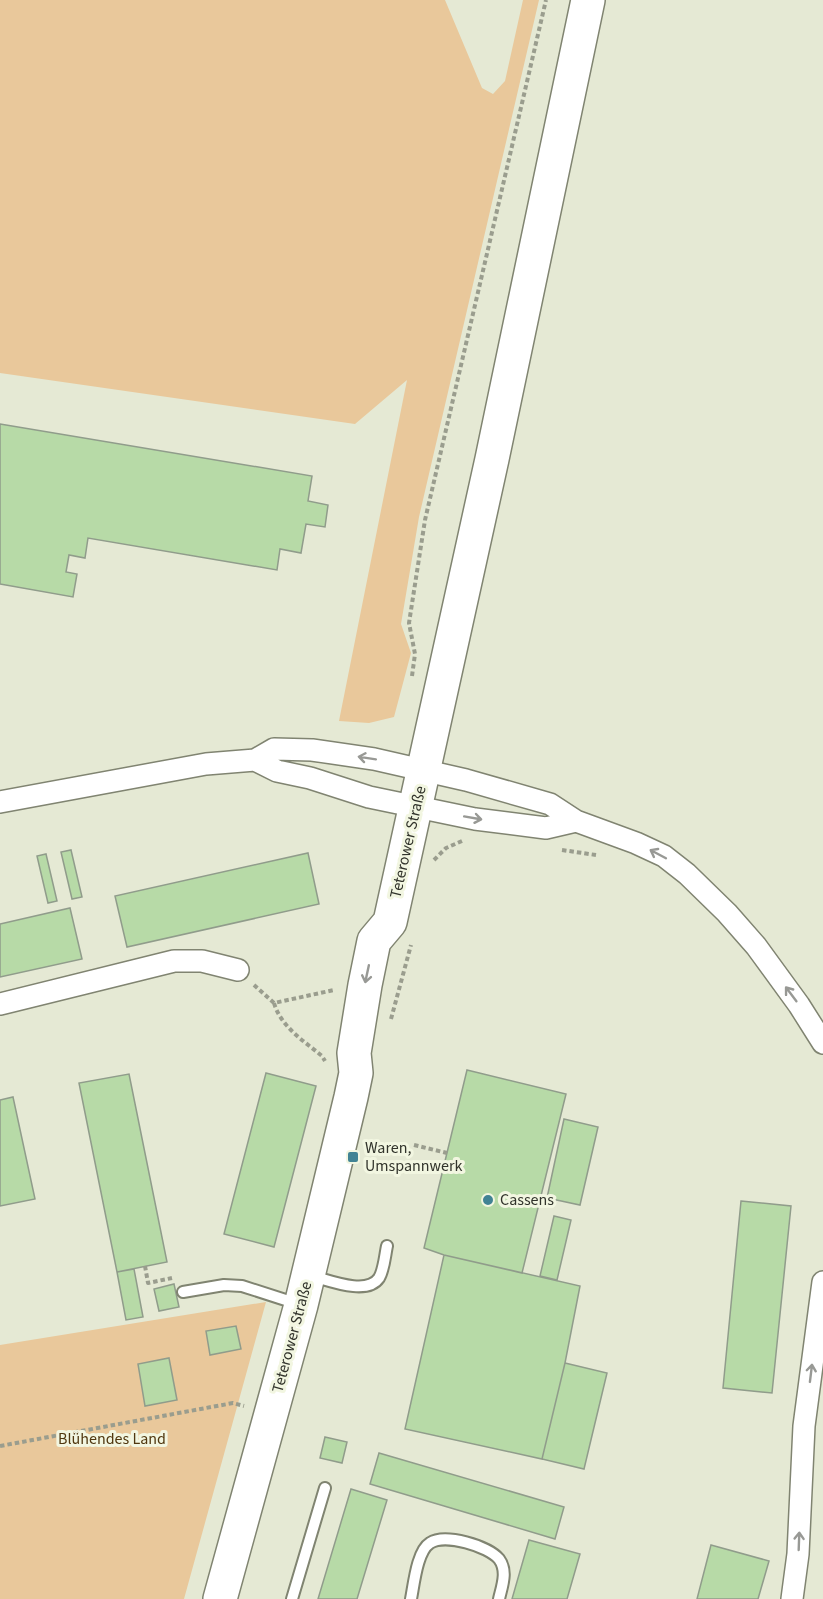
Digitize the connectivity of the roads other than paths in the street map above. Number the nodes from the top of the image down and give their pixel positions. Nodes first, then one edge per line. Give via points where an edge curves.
1 (588, 0) edge
2 (255, 760) junction
3 (425, 766) junction
4 (0, 802) edge
5 (415, 806) junction
6 (576, 821) junction
7 (238, 970) road end
8 (0, 1004) edge
9 (823, 1043) edge
10 (387, 1246) dead end
11 (823, 1282) edge
12 (305, 1290) junction
13 (183, 1292) dead end
14 (325, 1488) dead end
15 (220, 1599) edge
16 (292, 1599) edge
17 (411, 1599) edge
18 (499, 1599) edge
19 (792, 1599) edge

1 - 3 main road, Teterower Straße
3 -> 2 street via 312,750 274,749
2 - 4 street via 206,764
2 - 5 street via 276,771
3 - 5 main road, Teterower Straße
3 - 6 street via 550,804
5 -> 6 street via 546,828
5 - 12 main road, Teterower Straße via 401,929 374,941 354,1053 341,1068
9 -> 6 street via 756,946 687,874 664,856
7 - 8 street via 202,961 174,961
10 - 12 lane via 379,1278 367,1286
19 -> 11 street via 804,1426
12 - 13 lane via 224,1285
12 - 15 main road, Teterower Straße
14 - 16 lane
17 - 18 lane via 419,1559 429,1543 444,1537 484,1548 499,1560 505,1576

